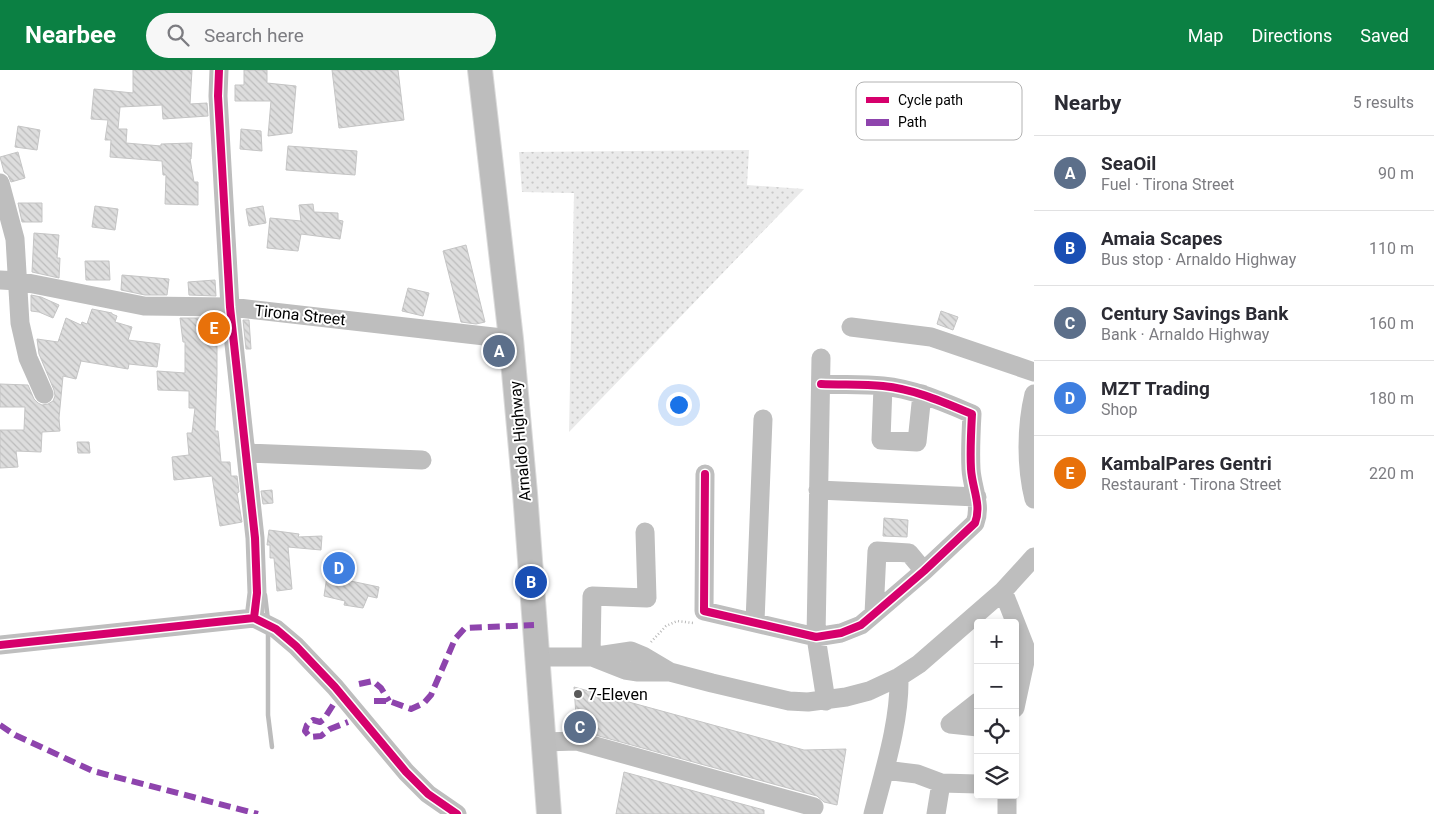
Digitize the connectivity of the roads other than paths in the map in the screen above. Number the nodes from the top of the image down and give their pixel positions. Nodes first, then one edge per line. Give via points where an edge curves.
1 (219, 70) edge
2 (480, 70) edge
3 (0, 183) edge
4 (9, 281) edge
5 (230, 307) junction
6 (851, 327) dead end
7 (511, 339) junction
8 (821, 358) dead end
9 (1034, 372) edge
10 (821, 384) junction
11 (883, 386) junction
12 (44, 394) dead end
13 (922, 394) junction
14 (1034, 394) edge
15 (763, 419) dead end
16 (247, 453) junction
17 (422, 460) dead end
18 (705, 474) dead end
19 (818, 490) junction
20 (977, 496) junction
21 (1034, 499) edge
22 (645, 532) dead end
23 (1034, 557) edge
24 (924, 571) junction
25 (1003, 591) junction
26 (874, 614) junction
27 (254, 618) junction
28 (755, 622) junction
29 (816, 637) junction
30 (0, 645) edge
31 (536, 657) junction
32 (592, 657) junction
33 (1020, 669) edge
34 (899, 677) junction
35 (826, 701) junction
36 (974, 705) edge
37 (974, 727) edge
38 (543, 742) junction
39 (885, 770) junction
40 (941, 784) junction
41 (974, 784) edge
42 (1008, 799) edge
43 (814, 807) dead end
44 (457, 814) edge
45 (549, 814) edge
46 (873, 814) edge
47 (936, 814) edge
48 (1007, 814) edge

1 - 5 street
2 - 7 main road, Arnaldo Highway
3 - 4 street via 15,239
4 - 5 street, Tirona Street via 144,306
4 - 12 street via 28,358
5 - 7 street, Tirona Street
5 - 16 street
6 - 9 street via 931,337
7 - 31 main road, Arnaldo Highway
8 - 10 street
10 - 11 street
10 - 19 street
11 - 13 street
11 - 13 street via 881,440 917,442
13 - 20 street via 972,414 971,472
14 - 21 street via 1029,435
15 - 28 street
16 - 17 street
16 - 27 street via 258,593
18 - 28 street via 704,611
19 - 20 street
19 - 29 street
20 - 24 street via 975,524
22 - 32 street via 647,598 592,596
23 - 25 street
24 - 26 street
24 - 26 street via 909,553 876,551
25 - 33 street via 1027,652
25 - 34 street via 919,664
26 - 29 street via 861,625 841,633
27 - 30 street
27 - 44 street via 276,629 296,646 336,687 406,772 428,794
28 - 29 street
29 - 35 street
31 - 32 street
31 - 38 main road, Arnaldo Highway
32 - 35 street via 631,651 670,672 712,683 789,701
34 - 35 street via 869,691
34 - 39 street via 899,696
36 - 37 street via 950,724
38 - 43 street via 577,741
38 - 45 main road, Arnaldo Highway
39 - 40 street via 917,774
39 - 46 street
40 - 41 street
40 - 47 street
42 - 48 street

